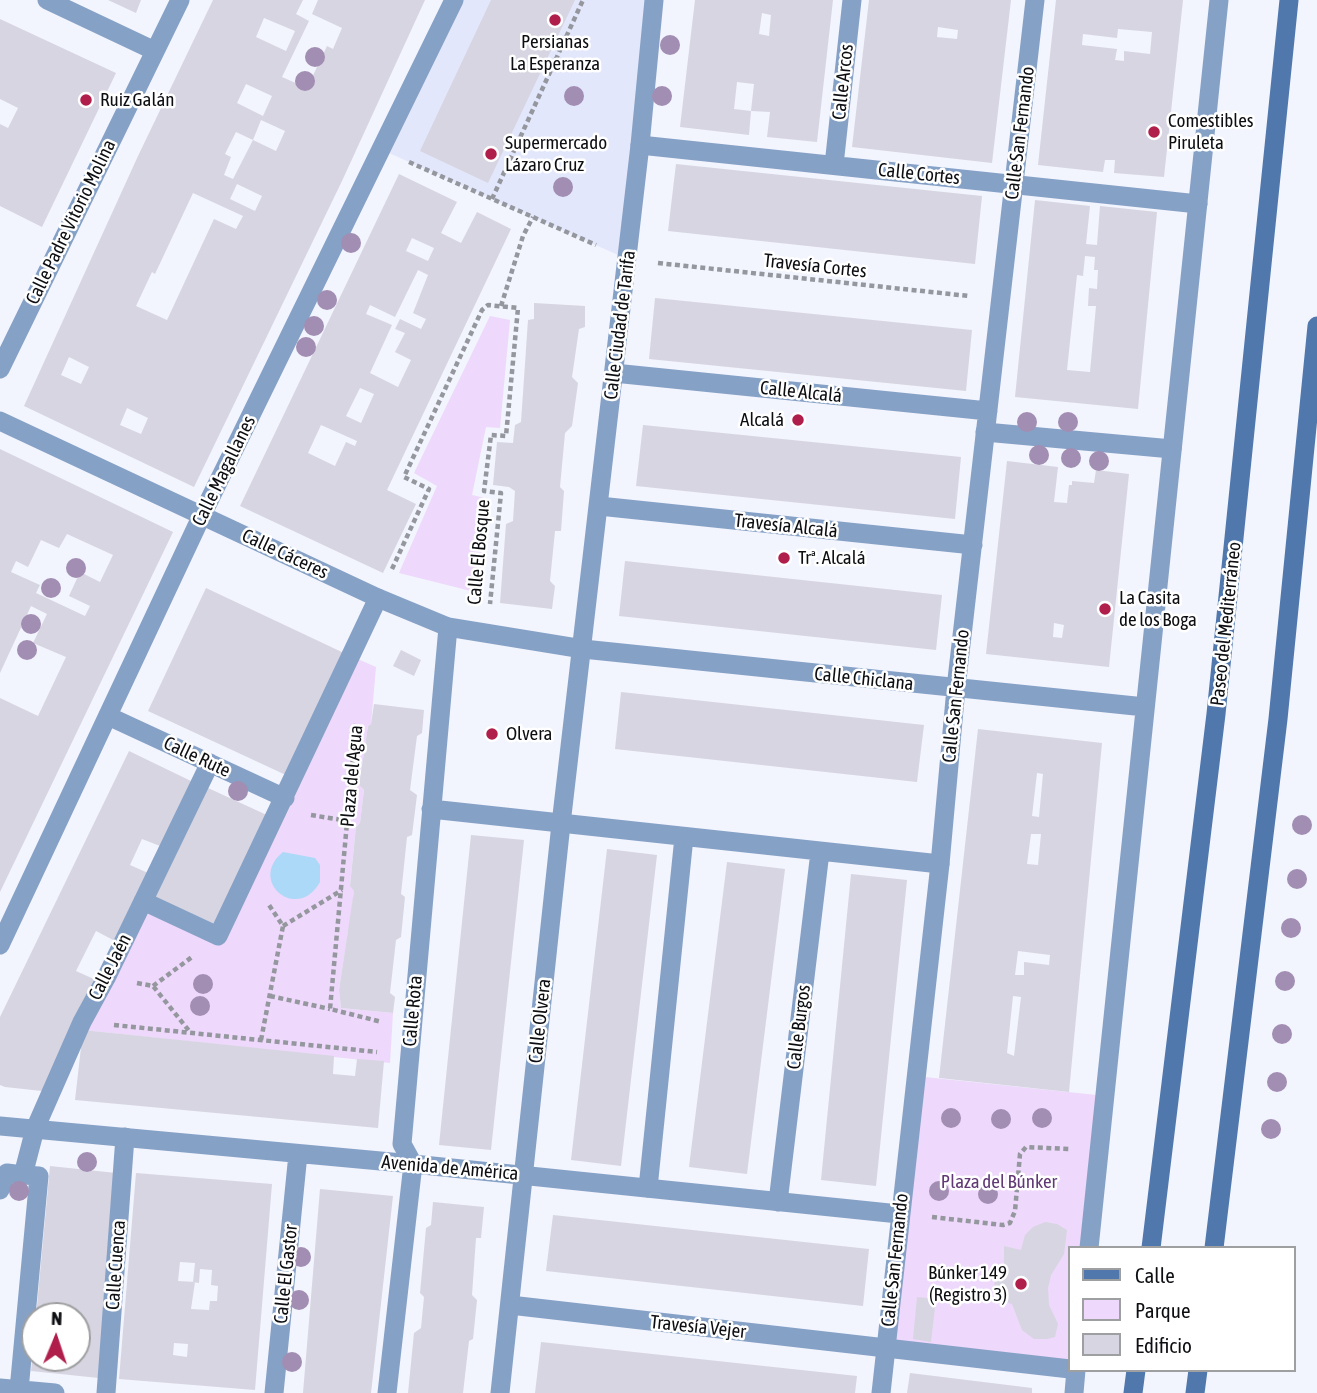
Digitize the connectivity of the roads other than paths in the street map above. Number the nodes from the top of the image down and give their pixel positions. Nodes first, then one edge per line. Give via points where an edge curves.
1 (47, 0) edge
2 (180, 0) edge
3 (454, 0) edge
4 (654, 0) edge
5 (852, 0) edge
6 (1035, 0) edge
7 (1219, 0) edge
8 (1289, 0) edge
9 (155, 51) junction
10 (640, 145) junction
11 (834, 165) junction
12 (1014, 184) junction
13 (1198, 204) junction
14 (1317, 326) edge
15 (0, 369) edge
16 (614, 373) junction
17 (988, 411) junction
18 (0, 421) edge
19 (985, 432) junction
20 (1172, 449) junction
21 (599, 506) junction
22 (202, 515) junction
23 (973, 545) junction
24 (379, 598) junction
25 (448, 627) junction
26 (583, 649) junction
27 (956, 688) junction
28 (1145, 707) junction
29 (108, 716) junction
30 (210, 763) junction
31 (285, 798) junction
32 (431, 809) junction
33 (561, 824) junction
34 (684, 837) junction
35 (820, 852) junction
36 (940, 864) junction
37 (143, 901) junction
38 (0, 946) edge
39 (0, 1126) edge
40 (35, 1129) junction
41 (125, 1137) junction
42 (298, 1154) junction
43 (413, 1164) junction
44 (23, 1175) junction
45 (524, 1175) junction
46 (648, 1188) junction
47 (0, 1190) edge
48 (778, 1202) junction
49 (900, 1214) junction
50 (1089, 1246) edge
51 (1151, 1246) edge
52 (1214, 1246) edge
53 (510, 1305) junction
54 (886, 1348) junction
55 (1068, 1369) edge
56 (1076, 1372) edge
57 (1136, 1372) edge
58 (1198, 1372) edge
59 (9, 1389) edge
60 (55, 1393) edge
61 (106, 1393) edge
62 (274, 1393) edge
63 (387, 1393) edge
64 (500, 1393) edge
65 (881, 1393) edge
66 (1074, 1393) edge
67 (1133, 1393) edge
68 (1195, 1393) edge

1 - 9 street
2 - 9 street, Calle Padre Vitorio Molina
3 - 22 street, Calle Magallanes
4 - 10 street, Calle Ciudad de Tarifa
5 - 11 street, Calle Arcos
6 - 12 street, Calle San Fernando
7 - 13 street
8 - 51 main road, Paseo del Mediterráneo via 1216,714
9 - 15 street, Calle Padre Vitorio Molina
10 - 11 street, Calle Cortes
10 - 16 street, Calle Ciudad de Tarifa
11 - 12 street, Calle Cortes
12 - 13 street, Calle Cortes
12 - 17 street, Calle San Fernando
13 - 20 street
14 - 52 main road via 1278,719
16 - 17 street, Calle Alcalá
16 - 21 street, Calle Ciudad de Tarifa
17 - 19 street, Calle San Fernando
18 - 22 street, Calle Cáceres
19 - 20 street
19 - 23 street, Calle San Fernando
20 - 28 street
21 - 23 street, Travesía Alcalá
21 - 26 street, Calle Ciudad de Tarifa
22 - 24 street, Calle Cáceres
22 - 29 street, Calle Magallanes
23 - 27 street, Calle San Fernando
24 - 25 street, Calle Cáceres
24 - 31 street, Plaza del Agua
25 - 26 street, Calle Cáceres
25 - 32 street, Calle Rota
26 - 27 street, Calle Chiclana
26 - 33 street, Calle Olvera
27 - 28 street, Calle Chiclana
27 - 36 street, Calle San Fernando
28 - 50 street
29 - 30 street, Calle Rute
29 - 38 street, Calle Magallanes
30 - 31 street, Calle Rute
30 - 37 street, Calle Jaén
31 - 37 street, Plaza del Agua via 218,936
32 - 33 street
32 - 43 street, Calle Rota via 402,1144
33 - 34 street
33 - 45 street, Calle Olvera
34 - 35 street
34 - 46 street
35 - 36 street
35 - 48 street, Calle Burgos
36 - 49 street, Calle San Fernando
37 - 40 street, Calle Jaén
39 - 40 street, Avenida de América
40 - 41 street, Avenida de América
40 - 44 street, Calle Jaén
41 - 42 street, Avenida de América
41 - 61 street, Calle Cuenca
42 - 43 street, Avenida de América
42 - 62 street, Calle El Gastor
43 - 45 street, Avenida de América
43 - 63 street, Calle Rota
44 - 47 street via 7,1173
44 - 59 street via 39,1176
45 - 46 street, Avenida de América
45 - 53 street, Calle Olvera
46 - 48 street, Avenida de América
48 - 49 street, Avenida de América
49 - 54 street, Calle San Fernando
53 - 54 street, Travesía Vejer
53 - 64 street, Calle Olvera
54 - 55 street
54 - 65 street, Calle San Fernando
56 - 66 street
57 - 67 main road
58 - 68 main road
59 - 60 street

